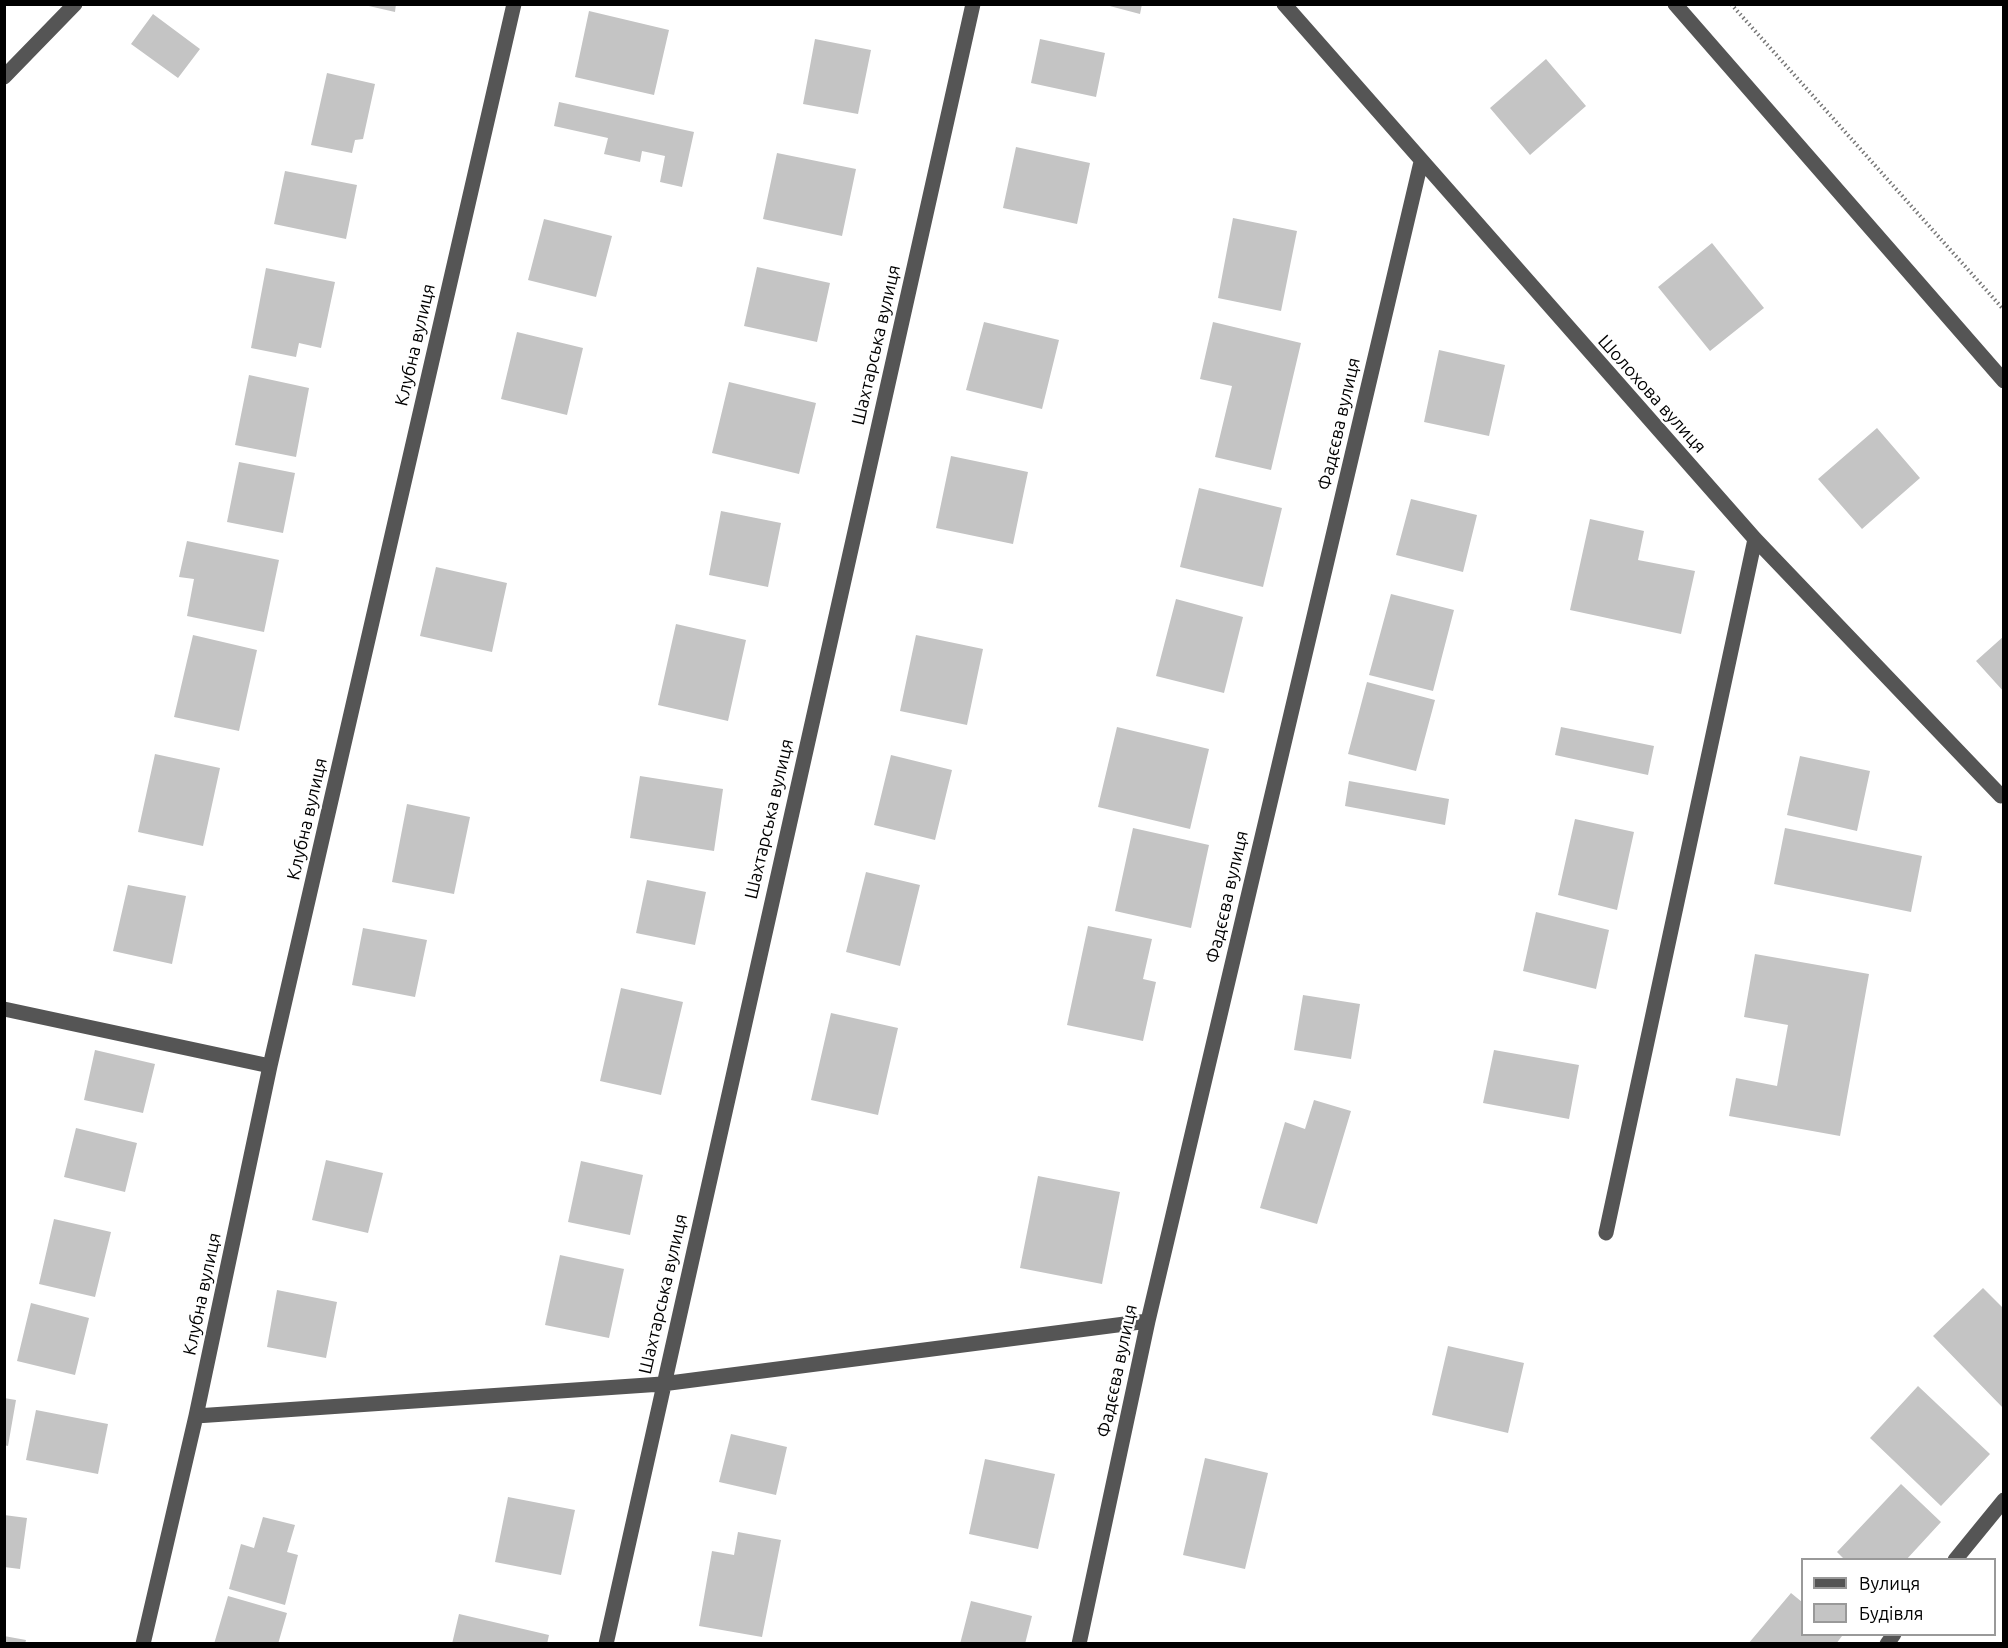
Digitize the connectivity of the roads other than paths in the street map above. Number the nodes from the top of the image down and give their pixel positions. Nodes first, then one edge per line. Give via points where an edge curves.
1 (75, 4) edge
2 (514, 4) edge
3 (973, 4) edge
4 (1284, 4) edge
5 (1675, 4) edge
6 (4, 77) edge
7 (1421, 162) junction
8 (2004, 381) edge
9 (1755, 539) junction
10 (2004, 795) edge
11 (4, 1010) edge
12 (270, 1066) junction
13 (1606, 1233) dead end
14 (1148, 1321) junction
15 (662, 1384) junction
16 (196, 1416) junction
17 (2004, 1500) edge
18 (1957, 1558) edge
19 (143, 1644) edge
20 (606, 1644) edge
21 (1079, 1644) edge

1 - 6 street
2 - 12 street, Клубна вулиця
3 - 15 street, Шахтарська вулиця
4 - 7 street, Шолохова вулиця
5 - 8 street
7 - 9 street, Шолохова вулиця
7 - 14 street, Фадєєва вулиця
9 - 10 street, Шолохова вулиця
9 - 13 street
11 - 12 street
12 - 16 street, Клубна вулиця
14 - 15 street
14 - 21 street, Фадєєва вулиця
15 - 16 street
15 - 20 street, Шахтарська вулиця
16 - 19 street, Клубна вулиця
17 - 18 street

